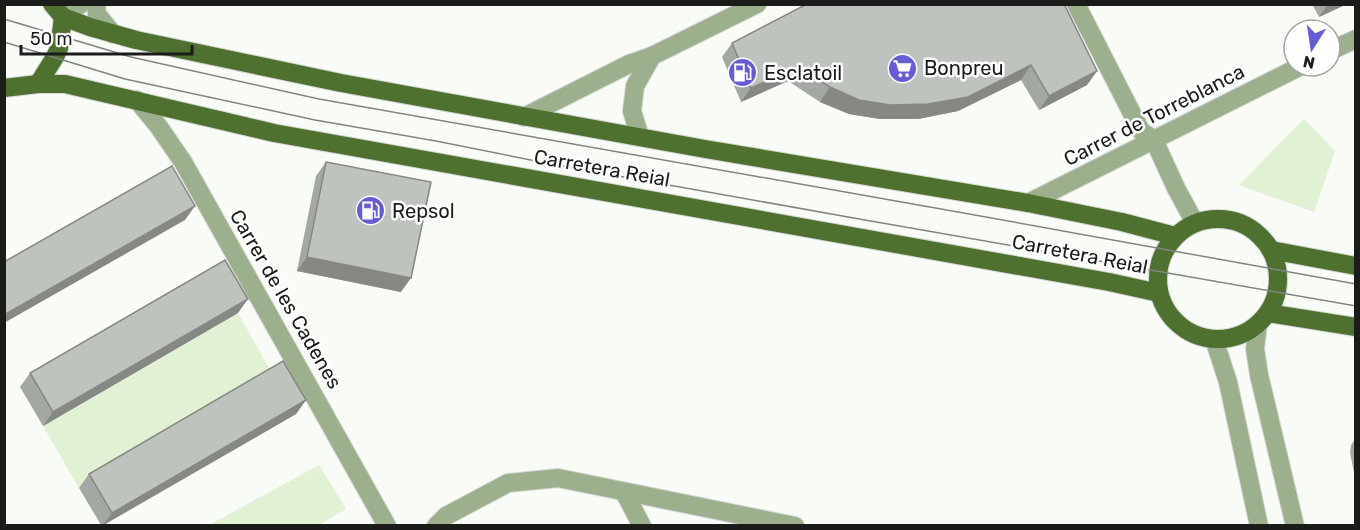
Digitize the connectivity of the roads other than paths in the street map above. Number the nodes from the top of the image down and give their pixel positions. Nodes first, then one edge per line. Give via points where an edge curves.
1 (81, 4) edge
2 (96, 4) edge
3 (757, 4) edge
4 (1076, 4) edge
5 (57, 11) edge
6 (113, 34) junction
7 (1356, 39) edge
8 (1342, 45) edge
9 (652, 56) junction
10 (1282, 76) edge
11 (38, 84) junction
12 (4, 88) edge
13 (137, 100) junction
14 (524, 117) junction
15 (640, 137) junction
16 (1154, 140) junction
17 (1028, 204) junction
18 (1195, 223) junction
19 (1175, 236) junction
20 (1271, 250) junction
21 (1356, 266) edge
22 (1159, 293) junction
23 (1263, 319) junction
24 (1356, 327) edge
25 (1214, 339) junction
26 (624, 492) junction
27 (387, 525) edge
28 (436, 525) edge
29 (642, 525) edge
30 (795, 525) edge
31 (1259, 525) edge
32 (1294, 525) edge

1 - 5 street
2 - 6 street via 98,14
3 - 9 street
4 - 16 street via 1141,131
5 - 6 main road, Carretera Reial
5 - 11 main road via 59,48
6 - 14 main road, Carretera Reial
7 - 8 street
9 - 14 street
9 - 15 street via 635,86 632,111
10 - 16 street, Carrer de Torreblanca
11 - 12 main road, Carretera Reial
11 - 13 main road, Carretera Reial via 65,84
13 - 22 main road, Carretera Reial via 274,133
13 - 27 street, Carrer de les Cadenes via 183,162
14 - 15 main road, Carretera Reial
15 - 17 main road, Carretera Reial
16 - 17 street, Carrer de Torreblanca
16 - 18 street
17 - 19 main road, Carretera Reial
18 - 19 main road, Carretera Reial
18 - 20 main road, Carretera Reial via 1216,219 1238,222 1257,233
19 - 22 main road, Carretera Reial via 1161,257
20 - 21 main road
20 - 23 main road, Carretera Reial via 1279,278 1275,298
22 - 25 main road, Carretera Reial via 1175,322 1190,332
23 - 24 main road
23 - 25 main road via 1237,336
23 - 32 street via 1255,349
25 - 31 street via 1228,382
26 - 28 street via 558,478 508,483
26 - 29 street
26 - 30 street

